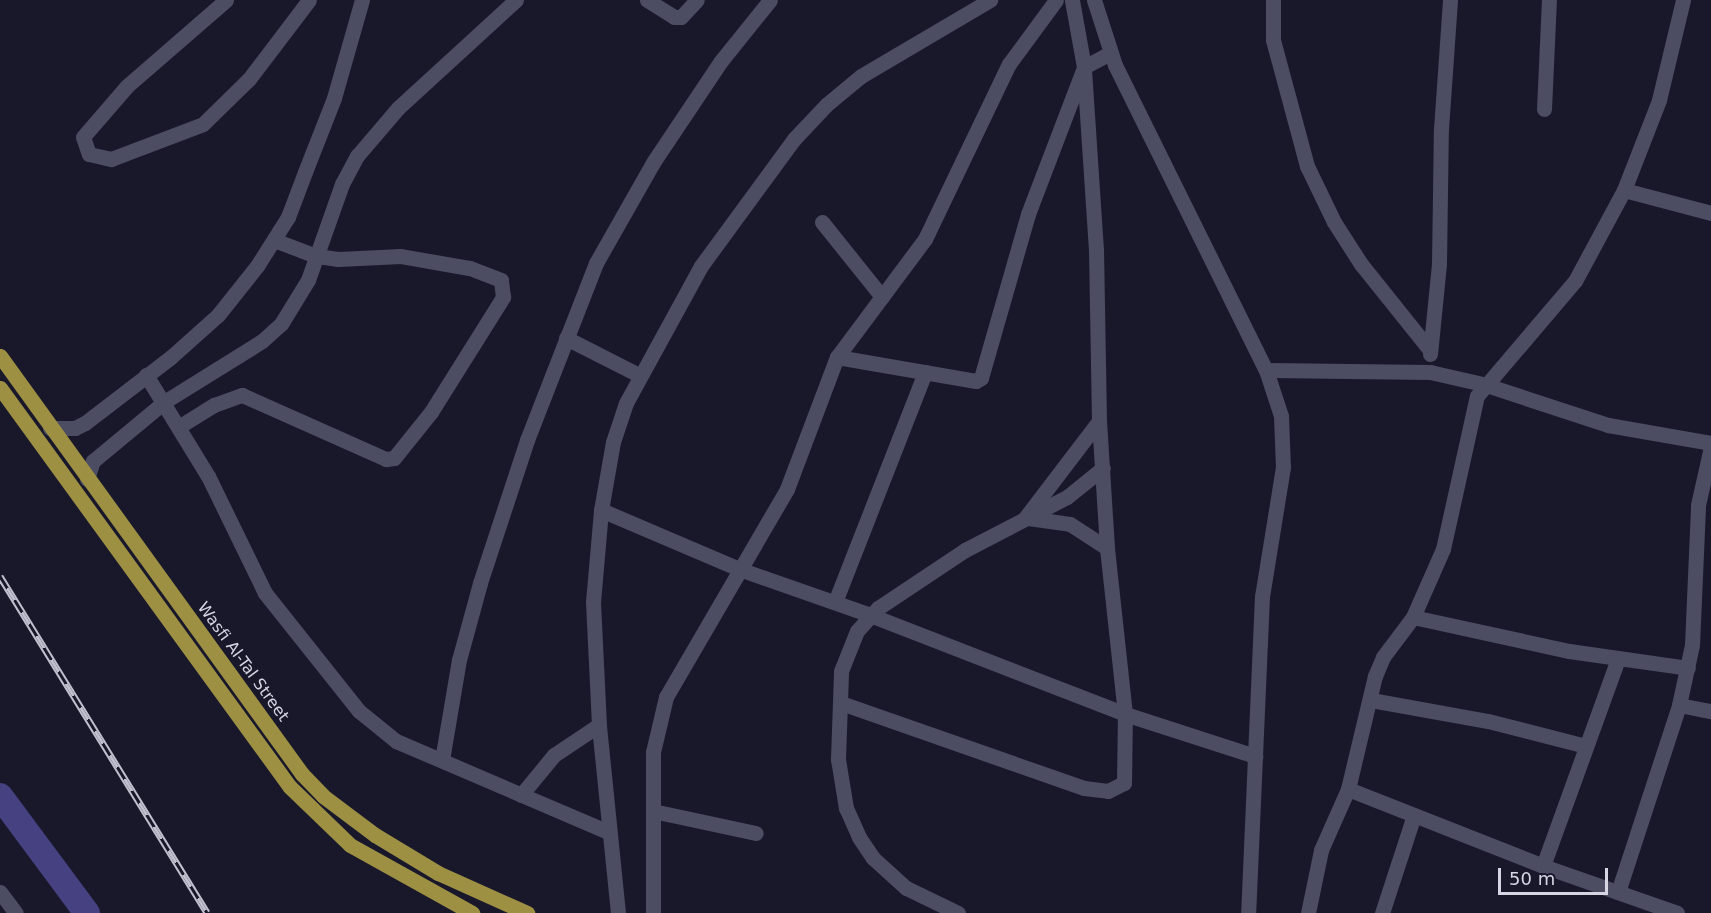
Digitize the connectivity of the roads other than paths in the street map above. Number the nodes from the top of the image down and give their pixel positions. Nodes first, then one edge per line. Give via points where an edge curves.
1 (226, 0) edge
2 (309, 0) edge
3 (363, 0) edge
4 (516, 0) edge
5 (647, 0) edge
6 (697, 0) edge
7 (770, 0) edge
8 (990, 0) edge
9 (1056, 0) edge
10 (1072, 0) edge
11 (1094, 0) edge
12 (1273, 0) edge
13 (1450, 0) edge
14 (1549, 0) edge
15 (1683, 0) edge
16 (1110, 53) junction
17 (1084, 67) junction
18 (1544, 109) dead end
19 (1624, 190) junction
20 (1711, 213) edge
21 (822, 222) dead end
22 (274, 240) junction
23 (316, 256) junction
24 (882, 297) junction
25 (566, 338) junction
26 (1430, 350) junction
27 (0, 356) edge
28 (837, 357) junction
29 (1266, 370) junction
30 (925, 372) junction
31 (1430, 372) junction
32 (146, 375) junction
33 (639, 375) junction
34 (1483, 384) junction
35 (0, 388) edge
36 (164, 402) junction
37 (1099, 422) junction
38 (180, 426) junction
39 (50, 428) junction
40 (1711, 445) edge
41 (1103, 468) junction
42 (87, 479) junction
43 (601, 510) junction
44 (1026, 518) junction
45 (1107, 548) junction
46 (739, 569) junction
47 (835, 602) junction
48 (870, 615) junction
49 (1413, 617) junction
50 (1618, 659) junction
51 (1688, 668) junction
52 (1371, 700) junction
53 (841, 703) junction
54 (1679, 705) junction
55 (1711, 711) edge
56 (1125, 714) junction
57 (599, 725) junction
58 (1586, 746) junction
59 (1255, 756) junction
60 (442, 760) junction
61 (1348, 789) junction
62 (521, 795) junction
63 (653, 811) junction
64 (1413, 815) junction
65 (608, 832) junction
66 (756, 833) dead end
67 (1543, 866) junction
68 (0, 892) edge
69 (1618, 892) junction
70 (16, 913) edge
71 (472, 913) edge
72 (526, 913) edge
73 (618, 913) edge
74 (653, 913) edge
75 (958, 913) edge
76 (1248, 913) edge
77 (1308, 913) edge
78 (1382, 913) edge
79 (1677, 913) edge

1 - 2 street via 127,86 83,137 88,154 111,159 204,124 249,79
3 - 22 street via 334,98 288,216
4 - 23 street via 374,134 342,184
5 - 6 street via 674,17 681,17
7 - 25 street via 721,61 632,198 596,263
8 - 33 street via 894,55 826,105 732,219
9 - 24 street via 1009,64 925,239
10 - 17 street
11 - 16 street
12 - 26 street via 1273,40 1307,166 1334,222 1361,264
13 - 26 street via 1441,129 1439,264
14 - 18 street
15 - 19 street via 1659,100
16 - 17 street
16 - 29 street
17 - 30 street via 1028,214 982,375 976,381
17 - 37 street via 1096,250
19 - 20 street
19 - 34 street via 1575,281
21 - 24 street
22 - 23 street
22 - 32 street via 218,315
23 - 36 street via 308,280 281,324 262,341
23 - 38 street via 401,256 440,261 501,280 503,297 431,412 394,458 386,459 242,395 214,405
24 - 28 street
25 - 33 street
25 - 60 street via 527,440 480,583 459,660
26 - 31 street
27 - 39 main road, Wasfi Al-Tal Street
28 - 30 street
28 - 46 street via 787,489
29 - 31 street
29 - 59 street via 1285,440 1262,596
30 - 47 street
31 - 34 street
32 - 36 street
32 - 39 street via 86,423 75,428
33 - 43 street via 613,442
34 - 40 street via 1608,425
34 - 49 street via 1472,410 1443,549
35 - 71 main road via 290,787 350,845
36 - 38 street
36 - 42 street via 93,461
37 - 41 street
37 - 44 street
38 - 60 street via 245,557 285,621 337,686 379,729 396,741
39 - 42 main road, Wasfi Al-Tal Street
40 - 51 street via 1698,505
41 - 44 street via 1067,497
41 - 45 street
42 - 72 main road, Wasfi Al-Tal Street via 322,796 375,835 438,873
43 - 46 street
43 - 57 street via 593,602
44 - 45 street via 1070,524
44 - 48 street via 965,550
45 - 56 street
46 - 47 street
46 - 63 street via 660,711 653,752
47 - 48 street
48 - 53 street via 857,631 841,671
48 - 56 street
49 - 50 street
49 - 52 street via 1383,657
50 - 51 street
50 - 58 street
51 - 54 street
52 - 58 street via 1488,721
52 - 61 street
53 - 56 street via 1057,779 1108,791 1121,787 1127,775
53 - 75 street via 837,734 841,785 859,837 873,858 906,888
54 - 55 street
54 - 69 street
56 - 59 street
57 - 62 street via 554,755
57 - 65 street
58 - 67 street
59 - 76 street
60 - 62 street
61 - 64 street
61 - 77 street via 1321,850
62 - 65 street
63 - 66 street
63 - 74 street
64 - 67 street
64 - 78 street
65 - 73 street
67 - 69 street
68 - 70 street
69 - 79 street

